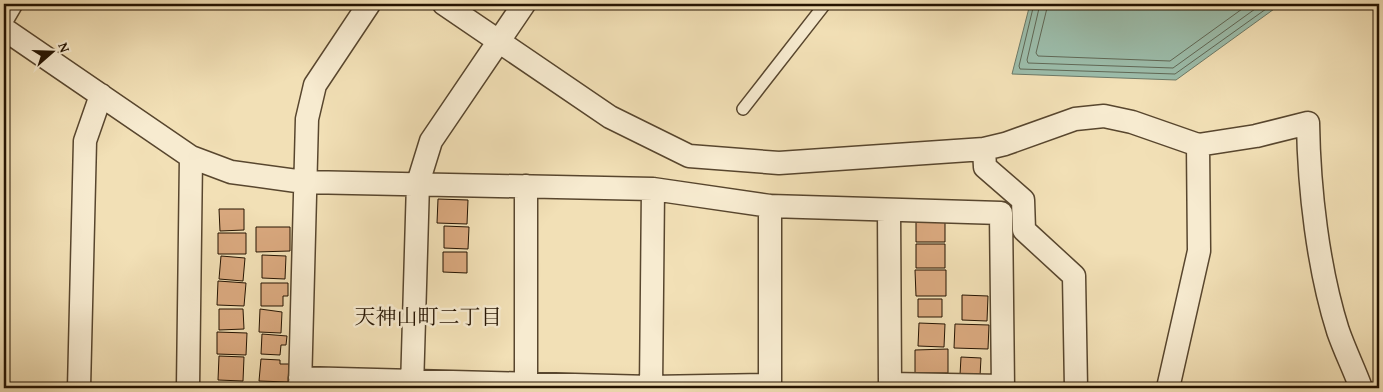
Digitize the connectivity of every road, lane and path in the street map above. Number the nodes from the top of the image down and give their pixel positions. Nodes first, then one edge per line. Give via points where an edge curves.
1 (11, 4) edge
2 (369, 4) edge
3 (444, 4) edge
4 (524, 4) edge
5 (825, 4) edge
6 (4, 16) edge
7 (4, 29) edge
8 (498, 41) junction
9 (101, 95) junction
10 (743, 109) dead end
11 (1198, 145) junction
12 (984, 149) junction
13 (191, 158) junction
14 (304, 182) junction
15 (418, 183) junction
16 (526, 186) junction
17 (653, 189) junction
18 (770, 206) junction
19 (889, 210) junction
20 (300, 383) edge
21 (412, 384) edge
22 (526, 386) edge
23 (1003, 387) edge
24 (78, 388) edge
25 (188, 388) edge
26 (651, 388) edge
27 (1076, 388) edge
28 (1168, 388) edge
29 (1361, 388) edge

1 - 6 street
2 - 14 street via 315,85 307,119
3 - 8 street
4 - 8 street
5 - 10 lane
7 - 9 street
8 - 12 street via 610,118 690,156 779,163
8 - 15 street via 431,141
9 - 13 street
9 - 24 street via 85,141
11 - 12 street via 1132,122 1104,116 1075,119
11 - 28 street via 1199,251
11 - 29 street via 1256,136 1308,123 1308,156 1319,249 1338,331
12 - 27 street via 985,167 1022,200 1024,230 1074,276
13 - 14 street via 230,172
13 - 25 street
14 - 15 street
14 - 20 street
15 - 16 street
15 - 21 street
16 - 17 street
16 - 22 street
17 - 18 street
17 - 26 street
18 - 19 street
18 - 26 street via 770,385
19 - 23 street via 1001,214
19 - 23 street via 890,384
20 - 21 street
21 - 22 street
22 - 26 street

